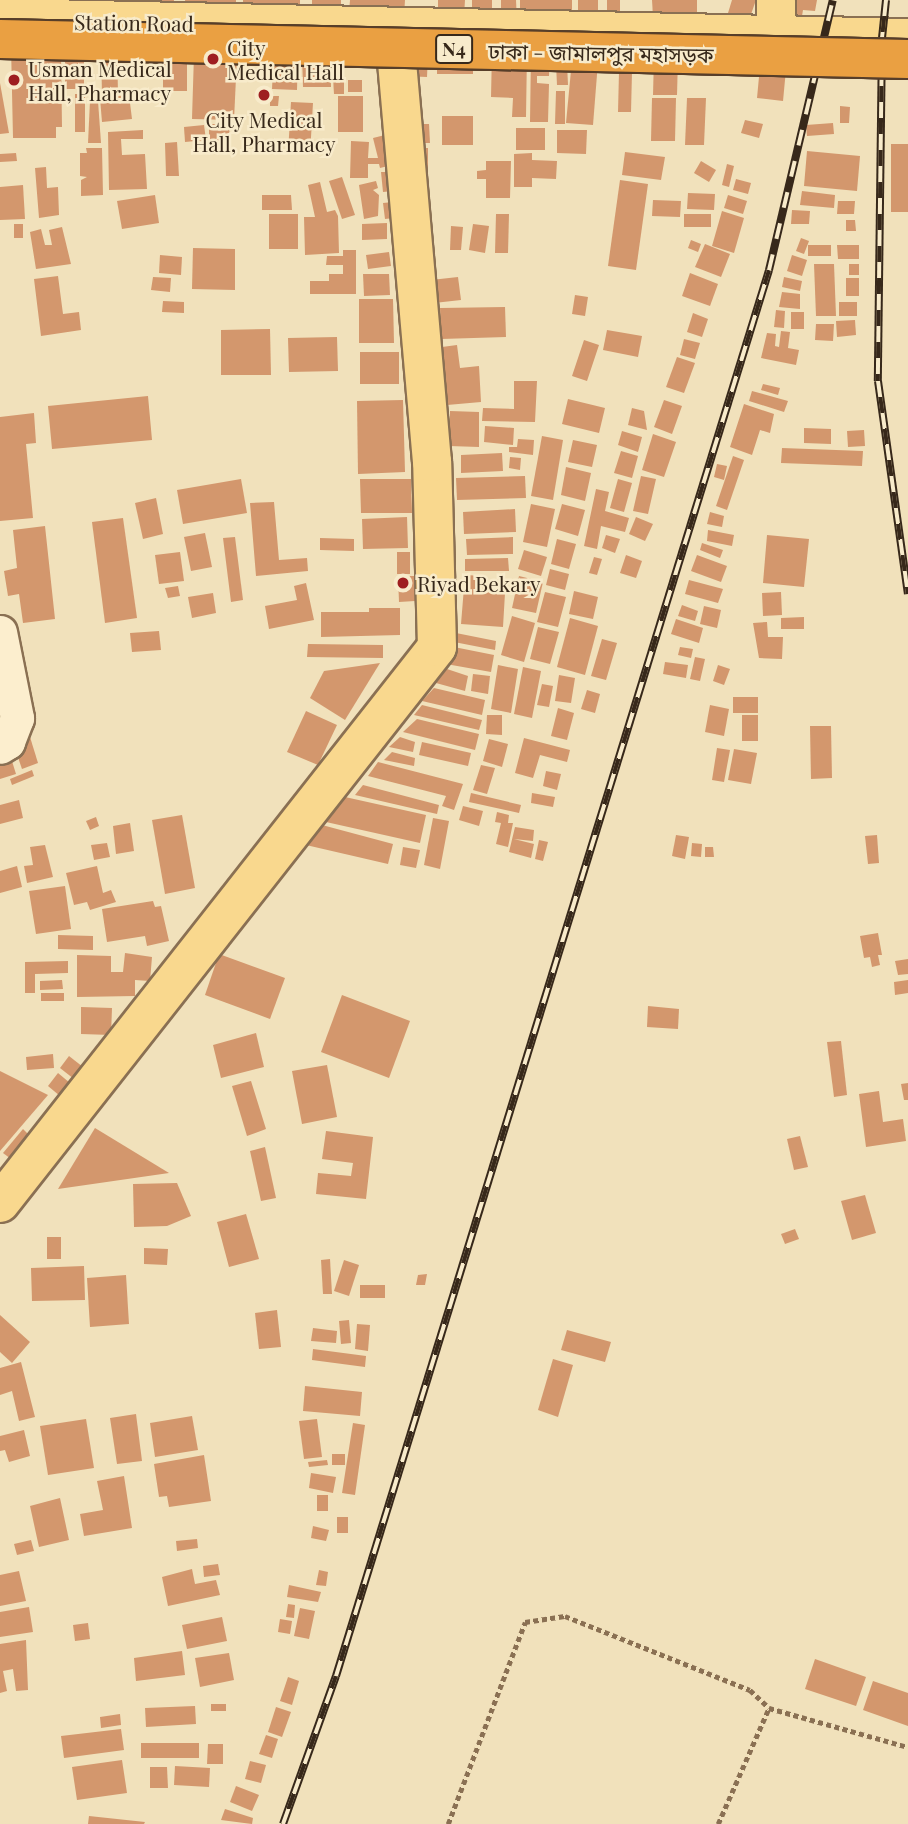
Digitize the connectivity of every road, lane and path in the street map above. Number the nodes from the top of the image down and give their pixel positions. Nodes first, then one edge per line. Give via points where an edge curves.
1 (61, 10) edge
2 (775, 16) edge
3 (0, 18) edge
4 (394, 28) junction
5 (908, 38) edge
6 (0, 39) edge
7 (908, 60) edge
8 (0, 632) edge
9 (0, 747) edge
10 (0, 1203) edge
11 (769, 1709) junction
12 (908, 1747) edge
13 (449, 1824) edge
14 (718, 1824) edge

1 - 3 main road, Station Road
1 - 4 main road, Station Road
2 - 4 main road, Station Road
2 - 5 main road, Station Road
4 - 10 main road via 432,462 437,647
6 - 7 highway, ঢাকা - জামালপুর মহাসড়ক / N4, bridge
8 - 9 street via 17,718 8,742
11 - 12 path
11 - 13 path via 750,1690 565,1616 526,1622
11 - 14 path

